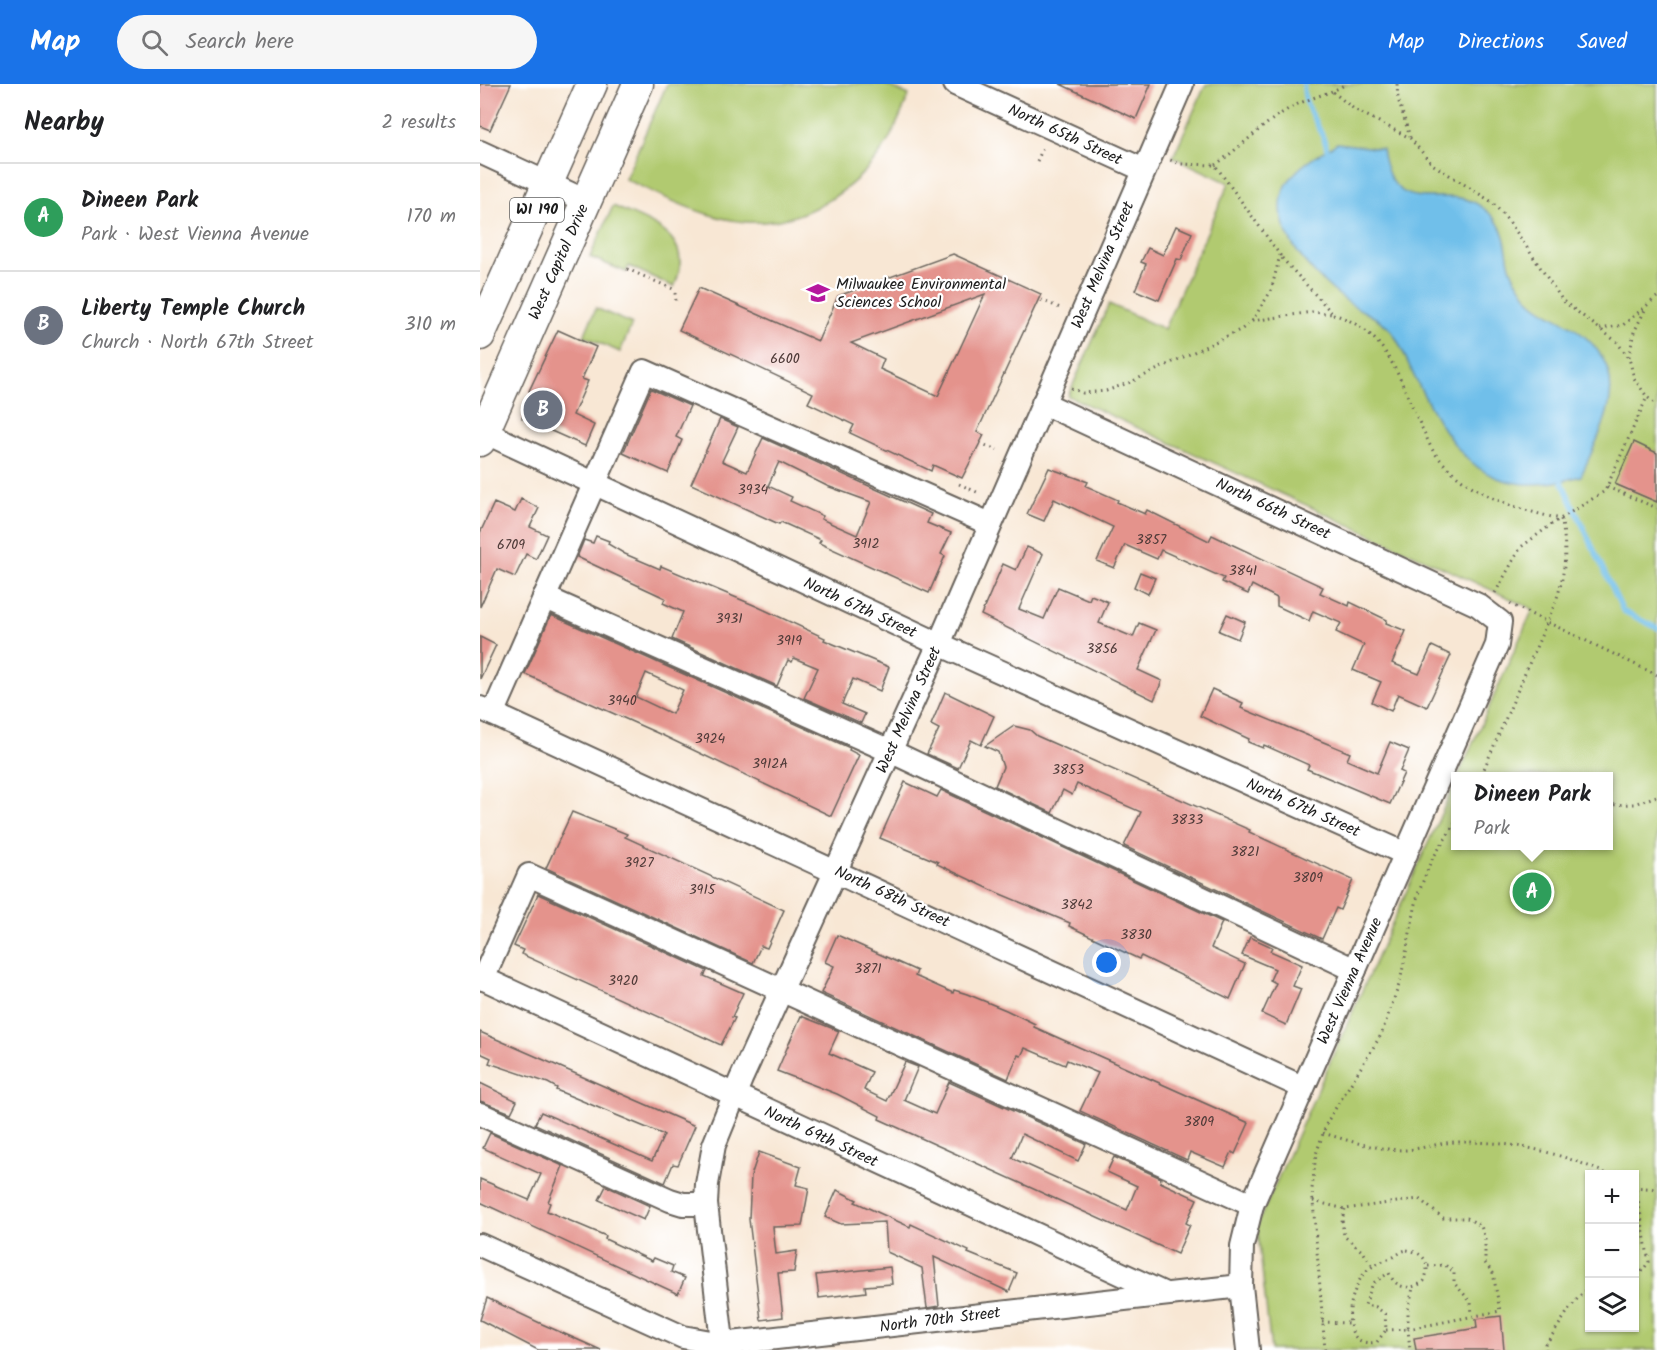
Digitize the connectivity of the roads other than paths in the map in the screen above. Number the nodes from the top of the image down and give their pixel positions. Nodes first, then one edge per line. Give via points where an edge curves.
1 (592, 84) edge
2 (638, 84) edge
3 (955, 84) edge
4 (1182, 84) edge
5 (480, 152) edge
6 (1144, 170) junction
7 (548, 184) junction
8 (586, 201) junction
9 (480, 335) edge
10 (1042, 403) junction
11 (481, 434) edge
12 (594, 483) junction
13 (990, 524) junction
14 (544, 597) junction
15 (1502, 611) joint
16 (939, 644) junction
17 (487, 711) edge
18 (890, 751) junction
19 (1406, 854) junction
20 (836, 871) junction
21 (1355, 970) junction
22 (482, 978) edge
23 (780, 991) junction
24 (1302, 1087) junction
25 (733, 1096) junction
26 (480, 1114) edge
27 (706, 1204) junction
28 (1252, 1205) junction
29 (480, 1245) edge
30 (1241, 1286) junction
31 (1164, 1294) junction
32 (722, 1347) edge
33 (1248, 1350) edge

1 - 7 main road, WI 190
2 - 8 main road, West Capitol Drive / WI 190
3 - 6 street, North 65th Street
4 - 6 street, West Melvina Street
5 - 7 street
6 - 10 street, West Melvina Street
7 - 8 street
7 - 9 main road, WI 190
8 - 11 main road, West Capitol Drive / WI 190
10 - 13 street, West Melvina Street
10 - 15 street, North 66th Street via 1478,605
11 - 12 street, North 67th Street
12 - 13 street via 644,371
12 - 14 street
12 - 16 street, North 67th Street
13 - 16 street, West Melvina Street
14 - 17 street
14 - 18 street
15 - 19 street, West Vienna Avenue via 1497,645
16 - 18 street, West Melvina Street
16 - 19 street, North 67th Street
17 - 20 street, North 68th Street
18 - 20 street, West Melvina Street
18 - 21 street
19 - 21 street, West Vienna Avenue
20 - 23 street, West Melvina Street
20 - 24 street, North 68th Street
21 - 24 street, West Vienna Avenue
22 - 23 street via 529,875
22 - 25 street, North 69th Street
23 - 25 street, West Melvina Street
23 - 28 street
24 - 28 street, West Vienna Avenue
25 - 27 street, West Melvina Street via 714,1145
25 - 31 street, North 69th Street
26 - 27 street via 670,1200
27 - 32 street, West Melvina Street
28 - 30 street, West Vienna Avenue via 1242,1245
29 - 32 street, North 70th Street via 683,1337
30 - 31 street, North 70th Street
30 - 33 street, West Vienna Avenue
31 - 32 street, North 70th Street

